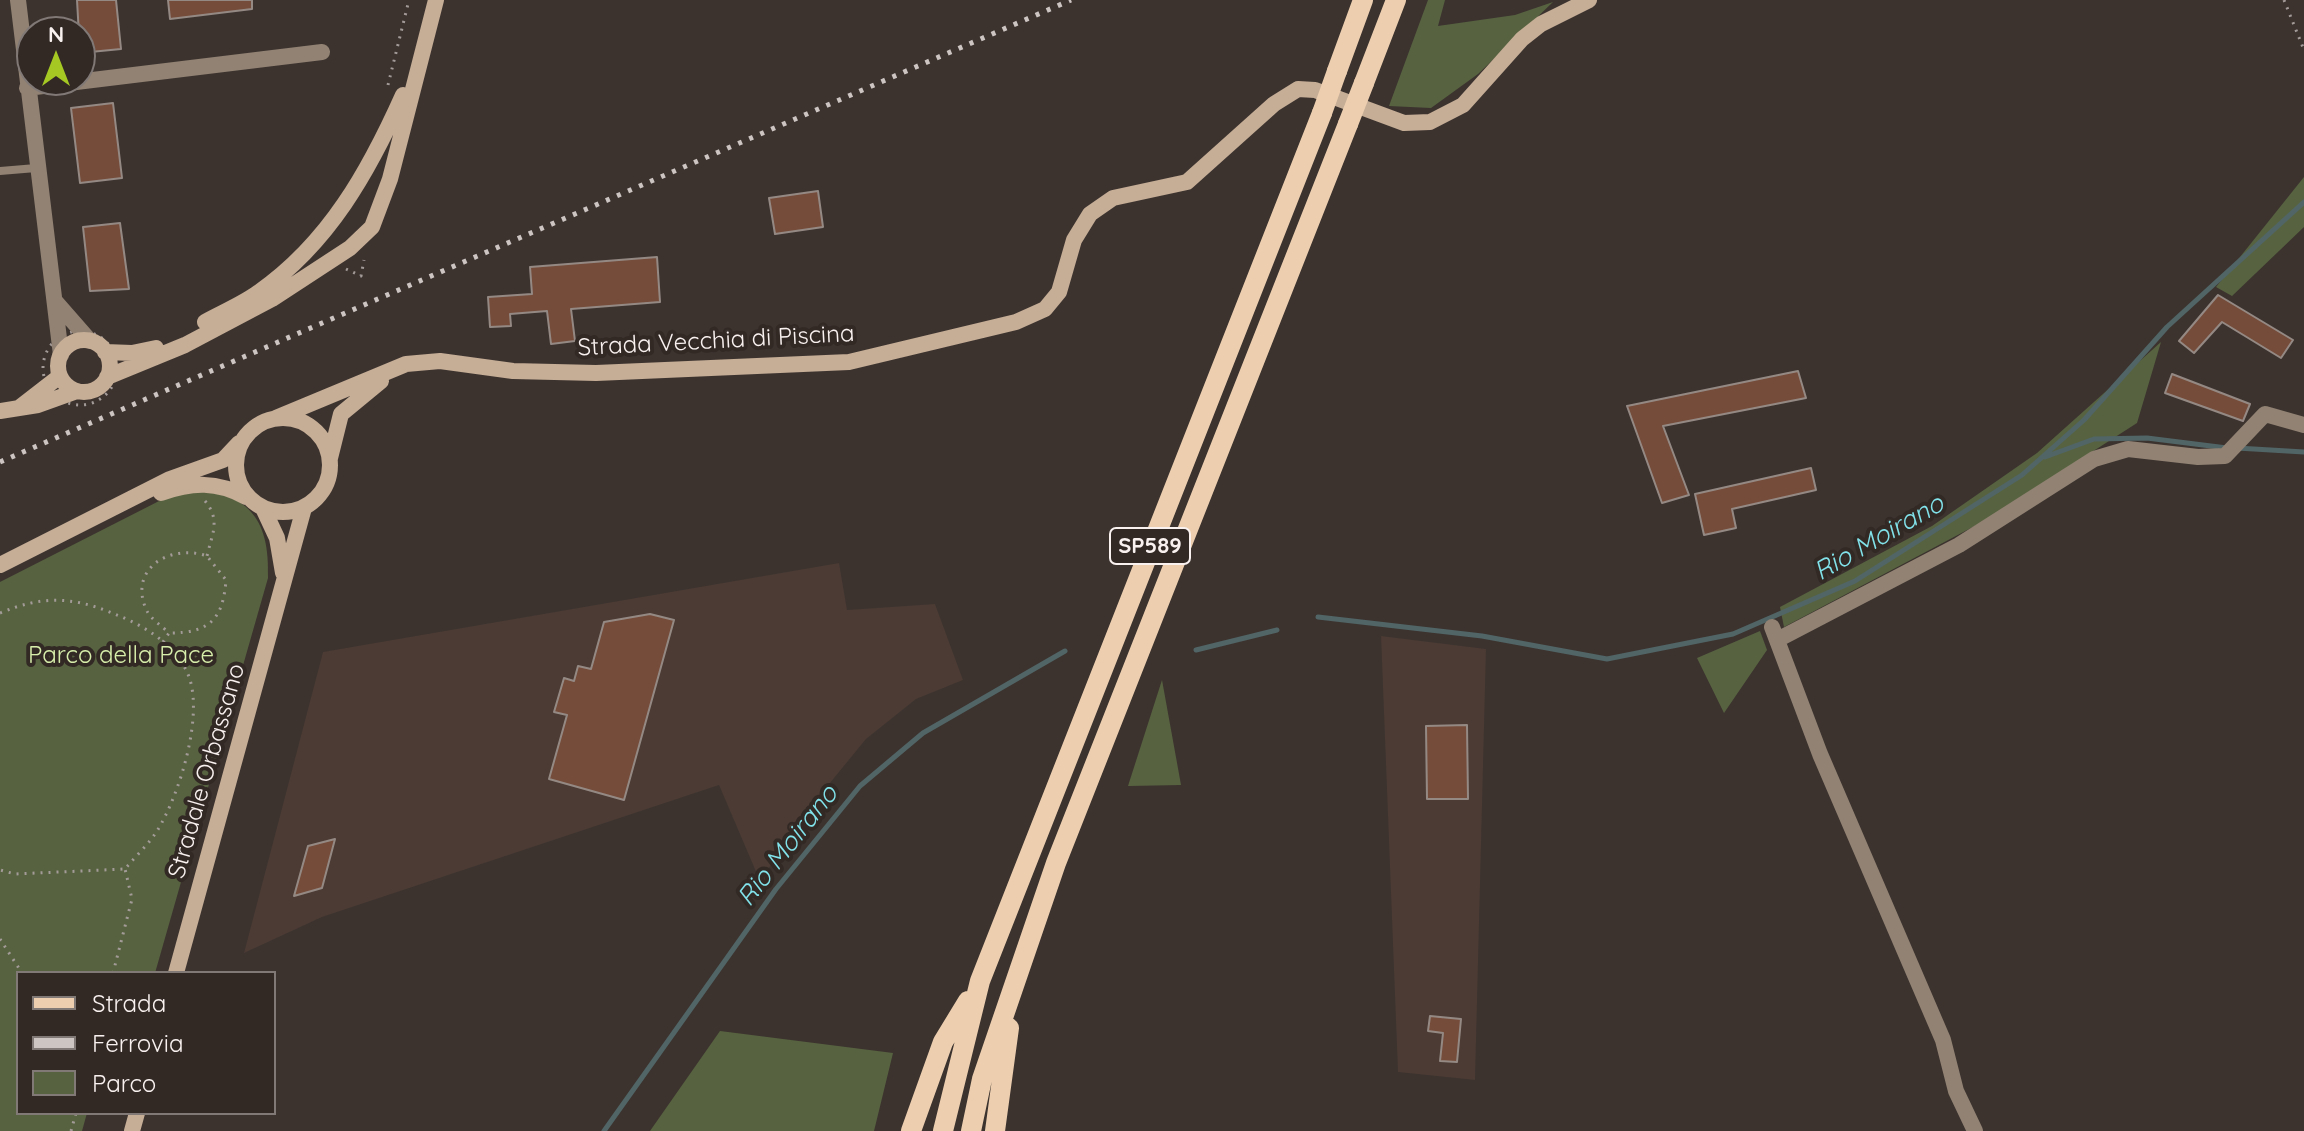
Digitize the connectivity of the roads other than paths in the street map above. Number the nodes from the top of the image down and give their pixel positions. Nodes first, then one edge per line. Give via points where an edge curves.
1 (436, 0) edge
2 (1363, 0) edge
3 (1396, 0) edge
4 (1589, 0) edge
5 (322, 52) dead end
6 (420, 57) junction
7 (96, 80) edge
8 (28, 96) edge
9 (36, 168) junction
10 (0, 171) edge
11 (55, 301) junction
12 (90, 341) junction
13 (108, 347) junction
14 (61, 355) junction
15 (406, 364) junction
16 (60, 376) junction
17 (107, 377) junction
18 (77, 391) junction
19 (19, 408) junction
20 (0, 411) edge
21 (276, 418) junction
22 (2304, 425) edge
23 (248, 433) junction
24 (330, 459) junction
25 (258, 505) junction
26 (304, 508) junction
27 (95, 515) junction
28 (0, 565) edge
29 (285, 582) junction
30 (177, 971) edge
31 (1016, 974) junction
32 (980, 981) junction
33 (911, 1131) edge
34 (943, 1131) edge
35 (971, 1131) edge
36 (995, 1131) edge
37 (1975, 1131) edge

1 - 6 street
2 - 32 main road, SP589, bridge
3 - 31 main road, SP589, bridge
4 - 15 street, Strada Vecchia di Piscina via 1541,24 1463,105 1430,122 1404,123 1315,90 1298,89 1187,182 1113,198 1090,214 1074,240 1059,292 1045,309 1016,322 849,362 596,373 513,371 440,361
5 - 7 street
6 - 13 street via 366,169 305,253 259,292 166,344 140,352
6 - 17 street via 390,179 372,227 350,248 272,299 185,345
8 - 9 street
9 - 10 lane
9 - 11 street
11 - 12 street
11 - 14 street
12 - 13 street
12 - 14 street via 76,342
13 - 17 street
14 - 16 street
15 - 21 street
15 - 24 street via 341,414
16 - 18 street
16 - 19 street
17 - 18 street via 95,389
18 - 19 street
19 - 20 street
21 - 23 street
21 - 24 street via 305,423 317,432
22 - 37 street via 2265,414 2225,456 2128,449 2094,459 1959,545 1774,634 1825,768 1943,1040 1956,1091
23 - 25 street via 236,460 237,476
23 - 27 street via 223,460
24 - 26 street via 324,489
25 - 26 street via 277,512
25 - 27 street via 229,488 193,484
25 - 29 street, Stradale Orbassano via 277,538
26 - 29 street, Stradale Orbassano
27 - 28 street
29 - 30 street, Stradale Orbassano
31 - 35 main road, SP589
31 - 36 main road
32 - 33 main road via 943,1042
32 - 34 main road, SP589

